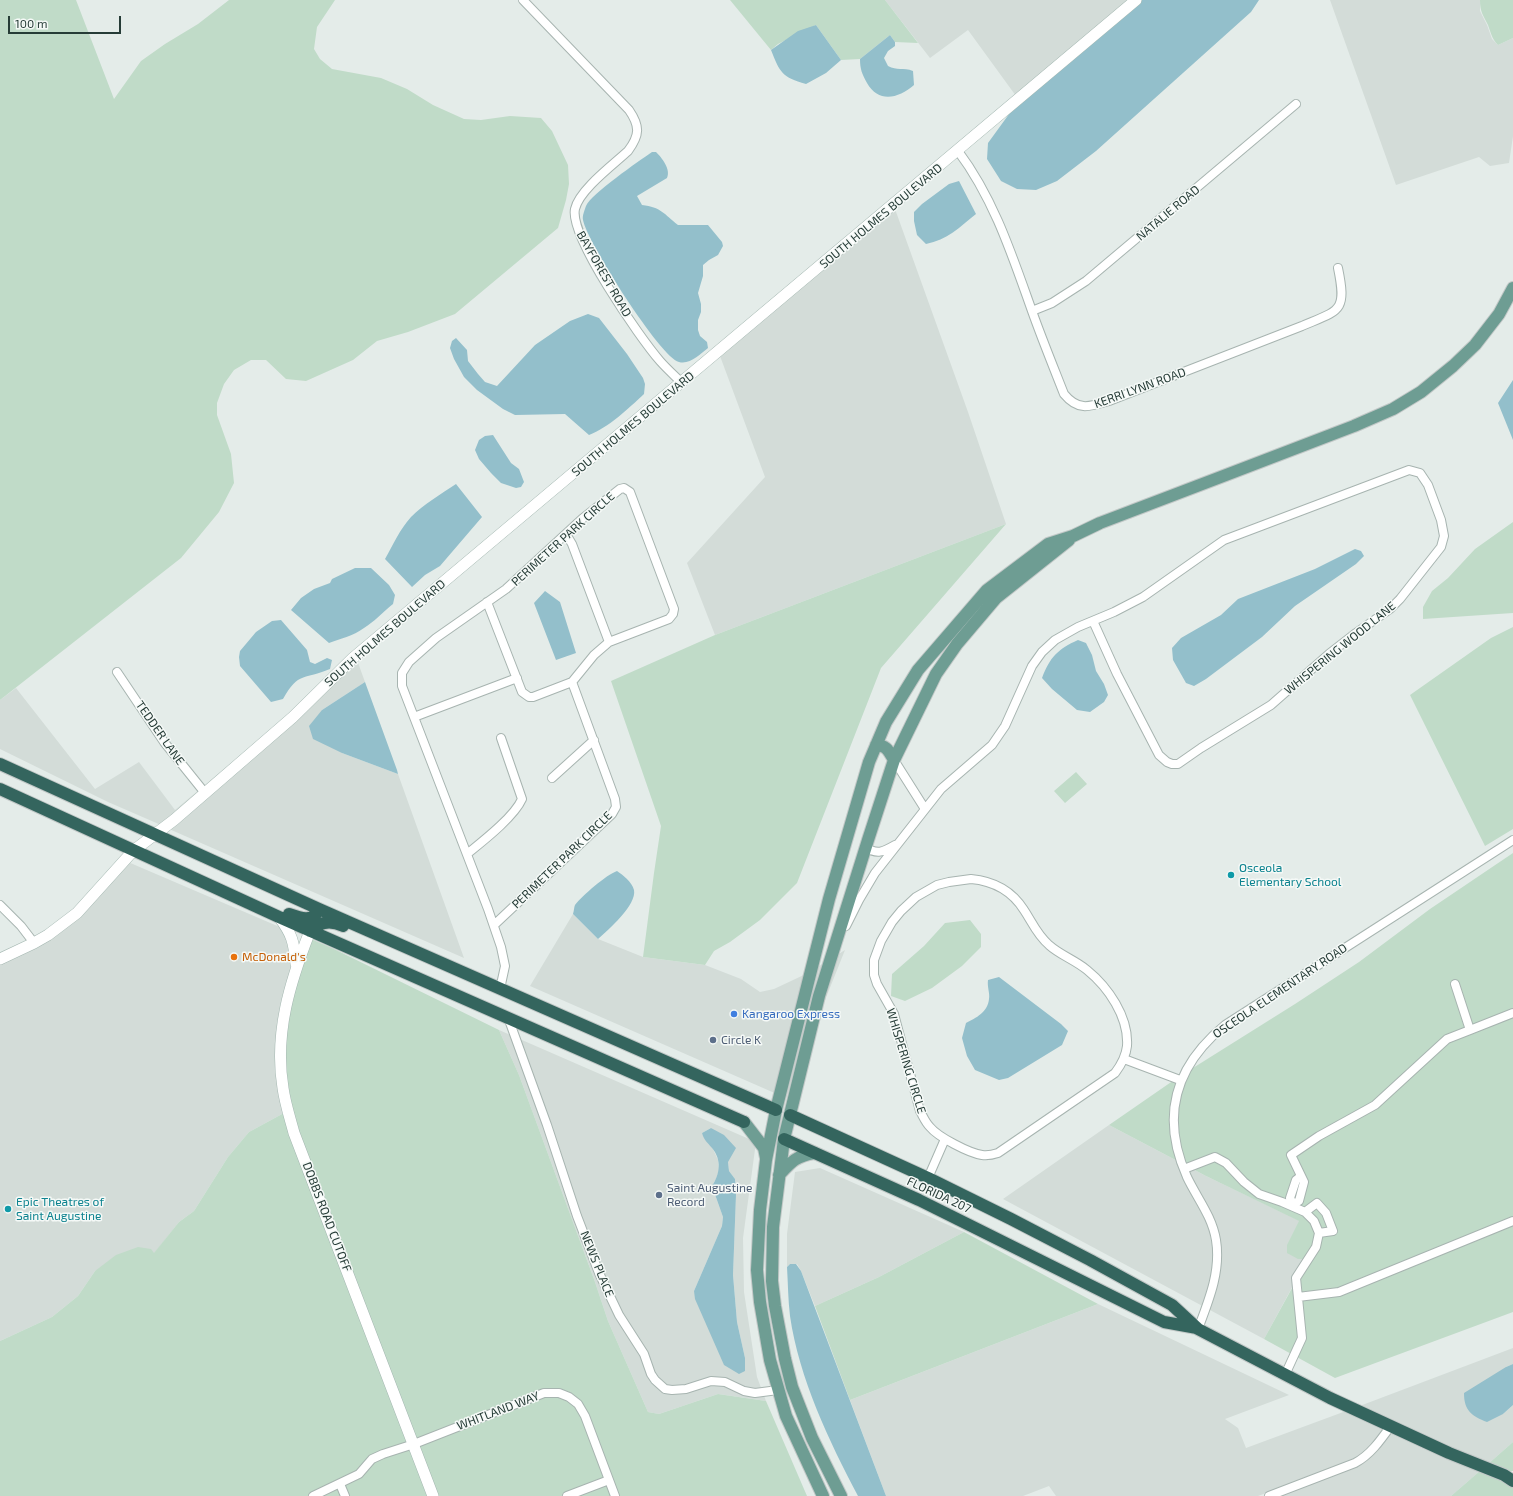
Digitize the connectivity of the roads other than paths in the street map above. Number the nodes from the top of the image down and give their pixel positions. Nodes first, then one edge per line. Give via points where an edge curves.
1 (523, 0) edge
2 (1136, 0) edge
3 (1296, 104) dead end
4 (958, 151) junction
5 (1338, 268) dead end
6 (1513, 288) edge
7 (1032, 311) junction
8 (682, 383) junction
9 (566, 534) junction
10 (1073, 536) junction
11 (487, 602) junction
12 (1093, 621) junction
13 (609, 642) junction
14 (116, 672) dead end
15 (516, 678) junction
16 (572, 682) junction
17 (414, 717) junction
18 (501, 738) dead end
19 (594, 740) junction
20 (876, 745) junction
21 (894, 760) junction
22 (0, 764) edge
23 (552, 778) dead end
24 (0, 789) edge
25 (205, 793) junction
26 (925, 809) junction
27 (155, 835) junction
28 (1513, 840) edge
29 (900, 841) junction
30 (865, 847) junction
31 (133, 851) junction
32 (467, 854) junction
33 (0, 905) edge
34 (319, 909) junction
35 (279, 917) junction
36 (494, 925) junction
37 (363, 929) junction
38 (310, 931) junction
39 (34, 943) junction
40 (834, 948) junction
41 (0, 959) edge
42 (296, 966) junction
43 (1455, 984) dead end
44 (500, 989) junction
45 (1513, 1013) edge
46 (510, 1020) junction
47 (1470, 1030) junction
48 (1124, 1059) junction
49 (1180, 1080) junction
50 (776, 1110) junction
51 (790, 1115) junction
52 (744, 1122) junction
53 (771, 1134) junction
54 (784, 1139) junction
55 (944, 1139) junction
56 (814, 1153) junction
57 (766, 1160) junction
58 (1184, 1169) junction
59 (779, 1175) junction
60 (928, 1178) junction
61 (1293, 1205) junction
62 (1305, 1212) junction
63 (1513, 1221) edge
64 (1319, 1233) junction
65 (1298, 1297) junction
66 (1198, 1329) junction
67 (1285, 1375) junction
68 (778, 1390) junction
69 (1390, 1427) junction
70 (414, 1444) junction
71 (816, 1446) junction
72 (1510, 1477) edge
73 (609, 1480) junction
74 (340, 1484) junction
75 (313, 1496) edge
76 (345, 1496) edge
77 (434, 1496) edge
78 (567, 1496) edge
79 (615, 1496) edge
80 (823, 1496) edge
81 (841, 1496) edge
82 (1269, 1496) edge

1 - 8 street, BAYFOREST ROAD via 634,117 638,132 633,144 581,196 575,209 575,222 587,249 623,310 660,360
2 - 4 main road, SOUTH HOLMES BOULEVARD
3 - 7 street, NATALIE ROAD via 1086,281
4 - 7 street, KERRI LYNN ROAD via 971,168 1000,222
4 - 8 main road, SOUTH HOLMES BOULEVARD
5 - 7 street, KERRI LYNN ROAD via 1342,295 1340,305 1330,314 1109,401 1086,407 1074,404 1064,394
6 - 10 main road via 1499,314 1475,345 1421,392 1393,409 1100,523
8 - 25 main road, SOUTH HOLMES BOULEVARD via 353,658 293,717
9 - 11 street, PERIMETER PARK CIRCLE via 516,581
9 - 13 street
9 - 13 street, PERIMETER PARK CIRCLE via 620,489 624,488 630,492 674,609 669,620
10 - 20 main road via 1048,544 987,590 918,670 886,722
10 - 21 main road via 996,598 957,644 936,674
11 - 15 street
11 - 17 street, PERIMETER PARK CIRCLE via 436,638 405,667 402,686
12 - 12 street, WHISPERING WOOD LANE via 1142,597 1224,540 1409,470 1420,473 1428,485 1441,520 1444,536 1440,547 1390,610 1356,633 1271,704 1178,764 1167,762 1159,755
12 - 26 street, WHISPERING WOOD LANE via 1055,640 1042,652 1032,666 1005,726 992,744 941,789
13 - 16 street, PERIMETER PARK CIRCLE via 594,655
14 - 25 street, TEDDER LANE via 164,742
15 - 16 street via 522,692 529,697
15 - 17 street
16 - 19 street, PERIMETER PARK CIRCLE
17 - 32 street, PERIMETER PARK CIRCLE
18 - 32 street via 522,799 519,807
19 - 23 street
19 - 36 street, PERIMETER PARK CIRCLE via 616,798 616,807 612,814
20 - 21 main road via 887,748
20 - 50 main road via 829,899
21 - 26 street
21 - 30 main road
22 - 27 highway
24 - 31 highway
25 - 27 main road, SOUTH HOLMES BOULEVARD
26 - 29 street, WHISPERING WOOD LANE
27 - 31 main road, SOUTH HOLMES BOULEVARD
27 - 34 highway
28 - 49 street, OSCEOLA ELEMENTARY ROAD via 1225,1025 1202,1045
29 - 30 street via 884,851 871,851
29 - 40 street, WHISPERING WOOD LANE via 875,873
30 - 40 main road
31 - 35 highway
31 - 39 main road, SOUTH HOLMES BOULEVARD via 77,913
32 - 36 street, PERIMETER PARK CIRCLE
33 - 39 street
34 - 35 highway via 314,916 307,919 288,914
34 - 37 highway
35 - 38 highway
35 - 42 main road via 289,930
36 - 44 street, PERIMETER PARK CIRCLE via 505,960 504,978
37 - 38 highway via 351,930 331,922 317,925
37 - 44 highway
38 - 42 main road, DOBBS ROAD CUTOFF
38 - 46 highway
39 - 41 main road, SOUTH HOLMES BOULEVARD
40 - 51 main road via 819,996
42 - 70 main road, DOBBS ROAD CUTOFF via 284,1006 281,1034 282,1088 287,1109
43 - 47 street
44 - 50 highway
45 - 47 street
46 - 52 highway
46 - 68 street, NEWS PLACE via 599,1273 619,1315 644,1354 655,1380 672,1390 686,1389 712,1381 725,1382 755,1393
47 - 61 street via 1447,1039 1375,1105 1319,1136 1291,1155 1301,1176 1296,1180 1290,1198
48 - 49 street
48 - 55 street, WHISPERING CIRCLE via 1107,1080 998,1153 983,1156
48 - 55 street, WHISPERING CIRCLE via 1127,1046 1124,1026 1106,990 1086,969 1058,952 1041,937 1011,894 1001,887 981,880 959,880 937,885 916,897 892,922 881,941 874,960 874,969 877,984 894,1014 920,1111 929,1127
49 - 58 street, OSCEOLA ELEMENTARY ROAD via 1174,1123 1177,1151
50 - 51 main road
50 - 53 main road
51 - 54 main road
51 - 60 highway
52 - 53 main road
52 - 57 main road via 764,1148
53 - 54 main road
53 - 57 main road
54 - 56 highway, FLORIDA 207
54 - 59 main road
55 - 60 street
56 - 59 main road via 796,1158
56 - 66 highway, FLORIDA 207 via 919,1200 1164,1322
57 - 68 main road via 757,1270 764,1332
58 - 61 street via 1215,1157 1226,1163 1259,1194
58 - 66 street, OSCEOLA ELEMENTARY ROAD via 1208,1214 1214,1230 1216,1247 1217,1264 1214,1280
59 - 71 main road via 772,1253 775,1306 792,1387
60 - 66 highway via 1031,1229 1165,1301
61 - 62 street
62 - 64 street via 1314,1221
62 - 64 street via 1317,1203 1326,1213 1334,1231
63 - 65 street via 1339,1292
64 - 65 street via 1316,1247 1296,1278
65 - 67 street via 1302,1338
66 - 67 highway
67 - 69 highway
68 - 71 main road via 790,1396 808,1443
68 - 80 main road
69 - 72 highway
69 - 82 street via 1380,1442 1363,1459
70 - 73 street, WHITLAND WAY via 544,1393 559,1393 578,1404 585,1416
70 - 74 street, WHITLAND WAY via 383,1454 372,1460 359,1474
70 - 77 main road, DOBBS ROAD CUTOFF
71 - 81 main road
73 - 78 street
73 - 79 street, WHITLAND WAY
74 - 75 street, WHITLAND WAY
74 - 76 street

